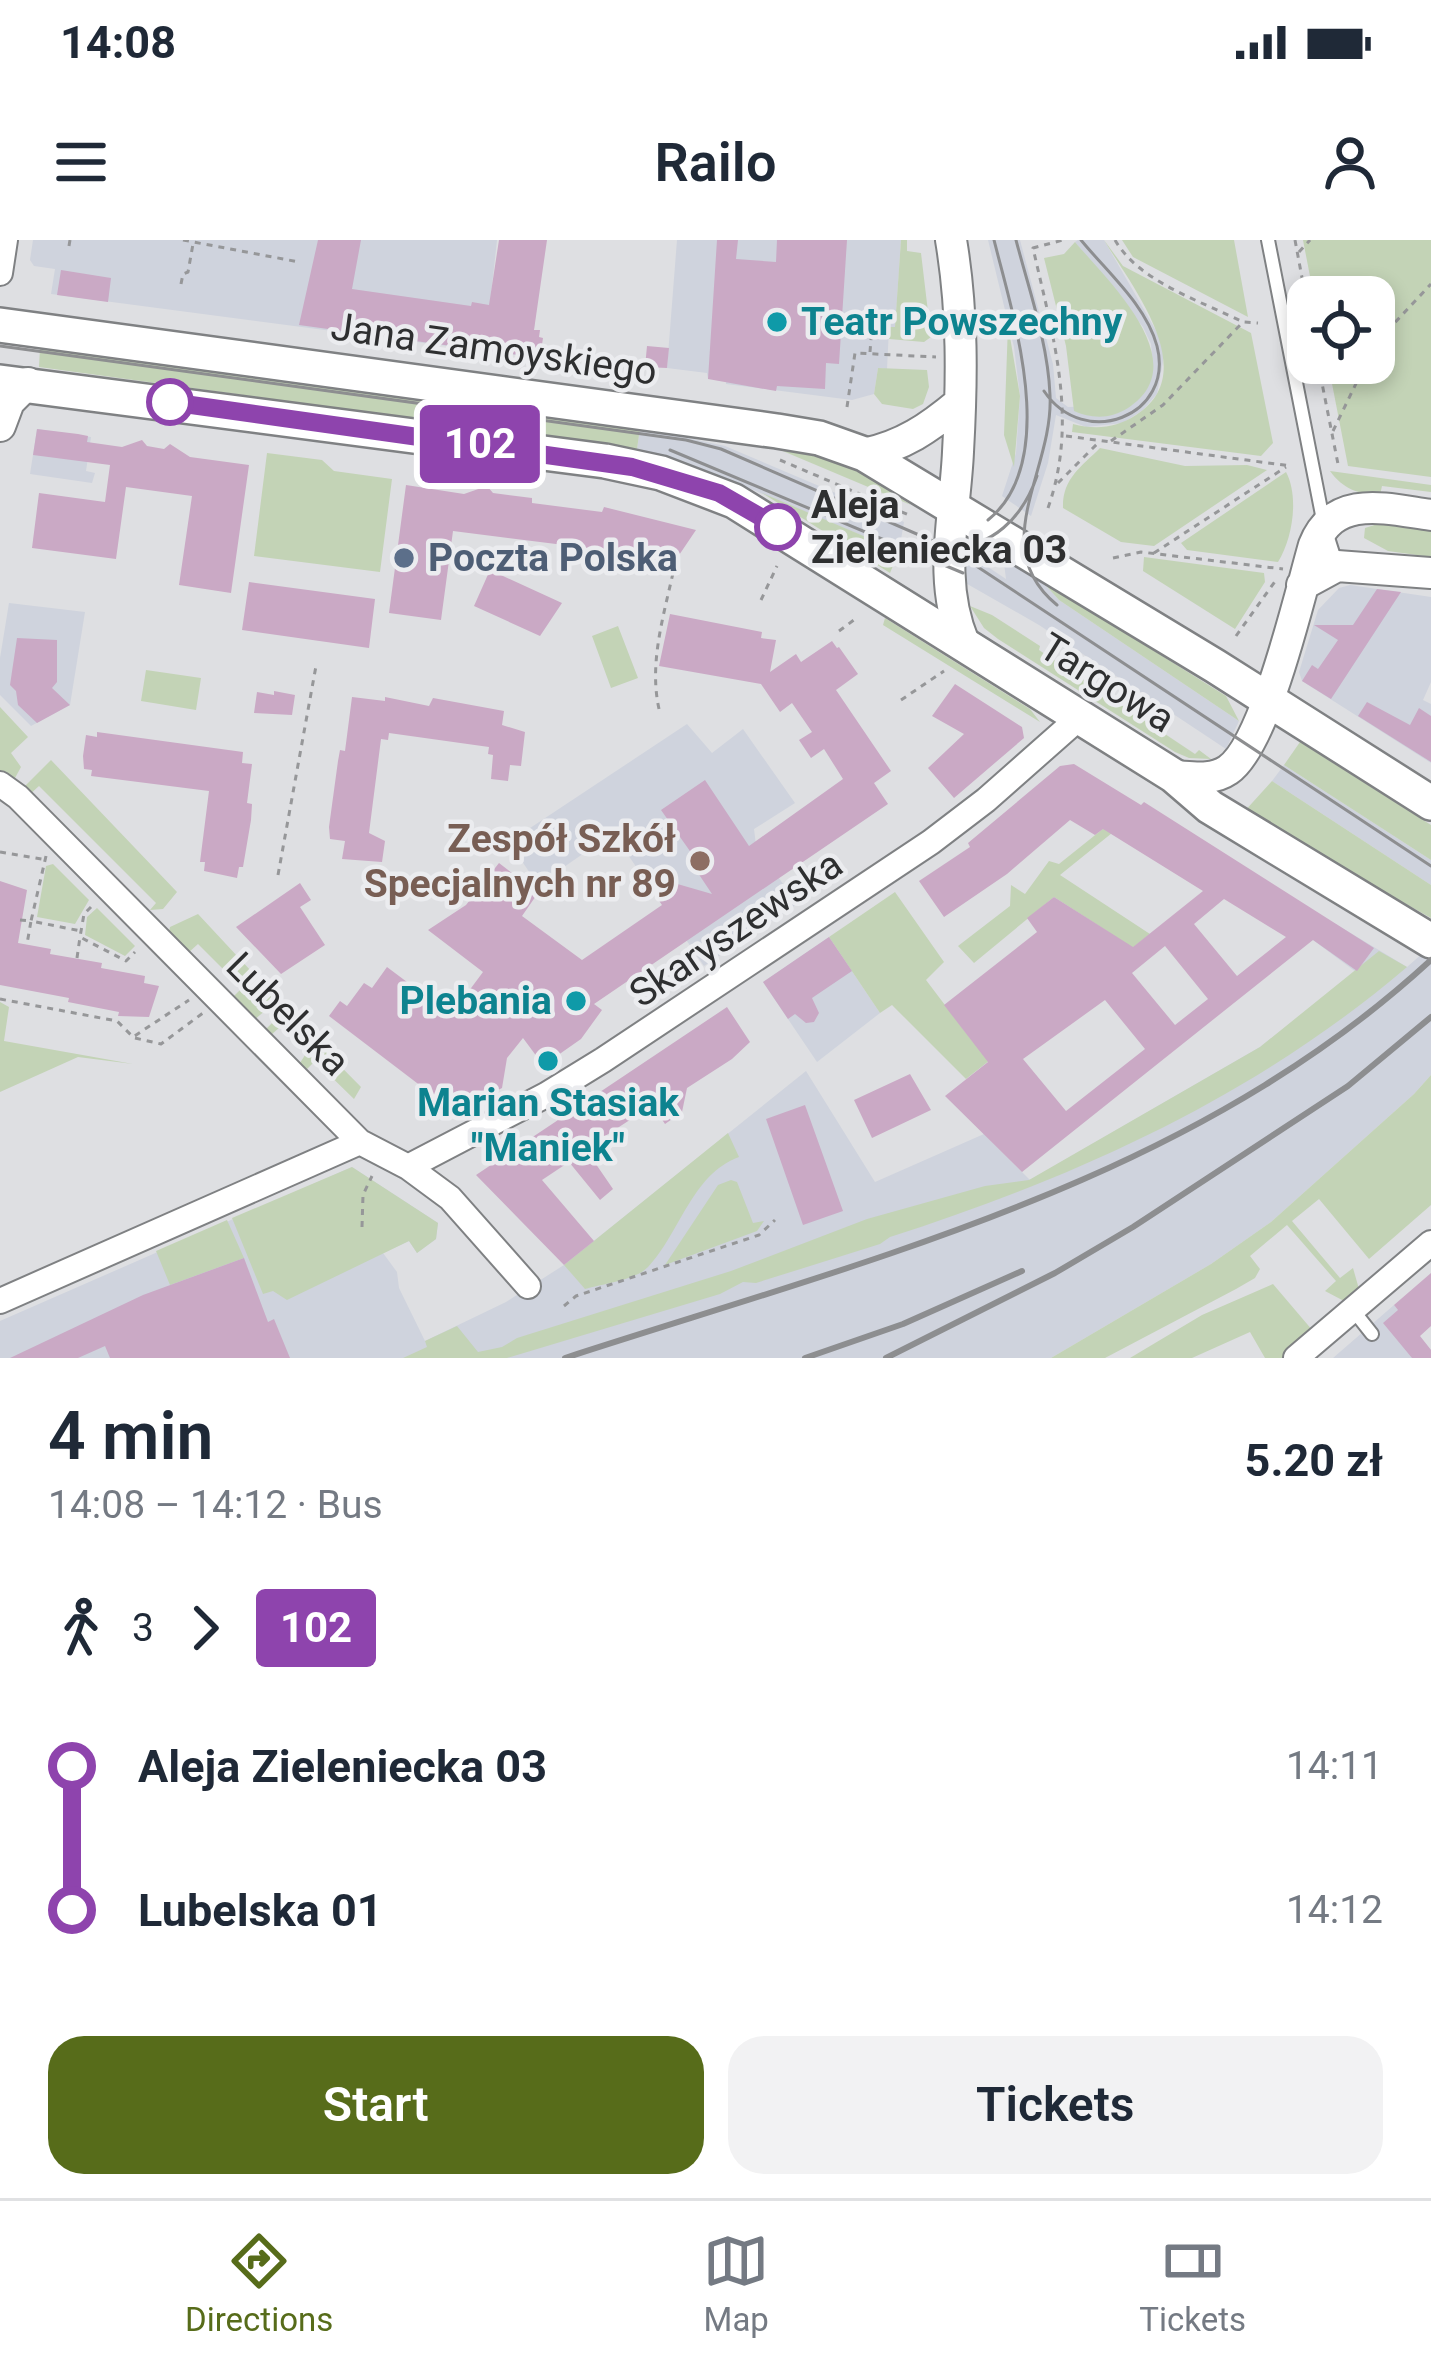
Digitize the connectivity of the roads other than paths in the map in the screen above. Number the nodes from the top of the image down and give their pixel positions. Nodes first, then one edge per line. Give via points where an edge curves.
1 (5, 240) edge
2 (951, 240) edge
3 (1268, 240) edge
4 (0, 273) edge
5 (0, 325) edge
6 (14, 382) edge
7 (959, 403) junction
8 (0, 426) edge
9 (864, 454) junction
10 (958, 454) junction
11 (952, 507) junction
12 (1431, 515) edge
13 (1324, 525) junction
14 (1010, 542) junction
15 (1336, 566) junction
16 (1431, 573) edge
17 (1302, 585) junction
18 (964, 643) junction
19 (1268, 699) junction
20 (1080, 717) junction
21 (1174, 776) junction
22 (0, 784) edge
23 (1431, 803) edge
24 (1431, 941) edge
25 (360, 1142) junction
26 (408, 1167) junction
27 (1431, 1243) edge
28 (528, 1286) dead end
29 (0, 1301) edge
30 (1352, 1310) junction
31 (1372, 1334) dead end
32 (1296, 1358) edge

1 - 4 street
2 - 7 street via 962,334
3 - 13 lane
5 - 9 main road, Jana Zamoyskiego via 777,430
6 - 8 street
6 - 18 main road, Targowa via 661,473 734,501
7 - 9 street via 915,437
7 - 10 street
9 - 11 main road, Targowa
10 - 11 street
10 - 14 street via 975,500
11 - 14 main road, Targowa
11 - 18 street via 949,599
12 - 13 street via 1365,506
13 - 15 lane
13 - 17 street
14 - 19 main road, Targowa
15 - 16 street
15 - 17 street
17 - 19 street
18 - 20 main road, Targowa
19 - 21 street via 1233,767 1206,778
19 - 23 main road, Targowa
20 - 21 main road, Targowa
20 - 26 street, Skaryszewska via 931,842 603,1060
21 - 24 main road, Targowa via 1210,807
22 - 25 street, Lubelska
25 - 26 street, Lubelska
25 - 29 street
26 - 28 street, Lubelska via 450,1198
27 - 30 street
30 - 31 lane
30 - 32 street

